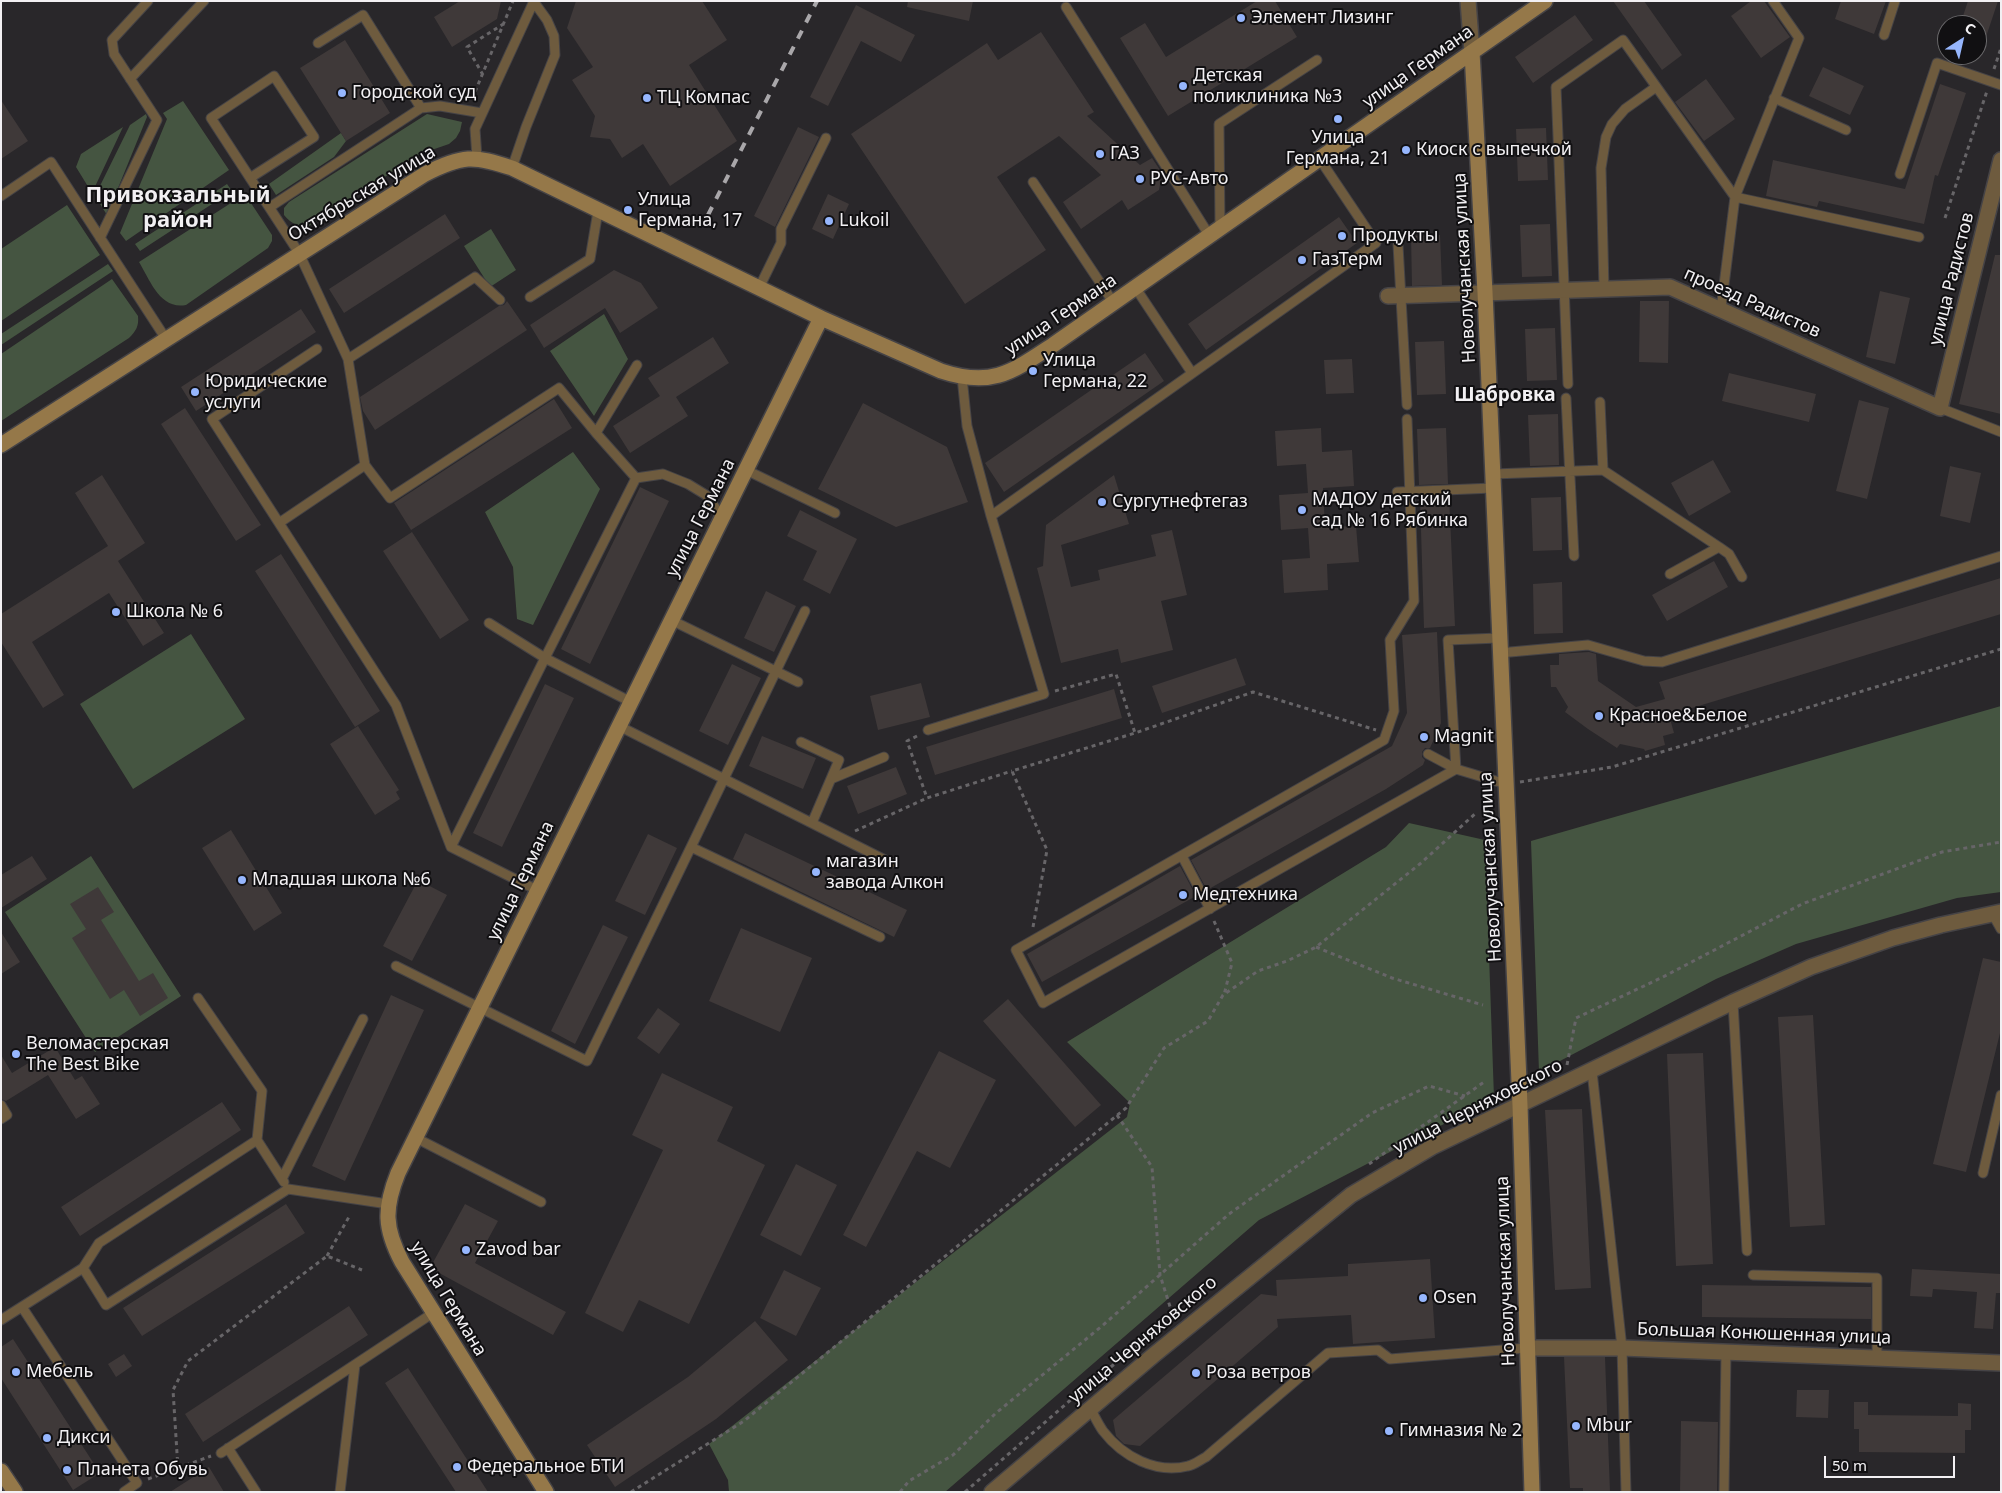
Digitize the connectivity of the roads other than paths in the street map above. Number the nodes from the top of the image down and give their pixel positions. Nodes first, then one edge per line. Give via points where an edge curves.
1 (148, 1) edge
2 (204, 1) edge
3 (1468, 1) edge
4 (1545, 1) edge
5 (1773, 1) edge
6 (1895, 1) edge
7 (534, 2) edge
8 (1066, 7) dead end
9 (1884, 35) dead end
10 (318, 43) dead end
11 (1472, 52) junction
12 (1317, 60) dead end
13 (130, 79) junction
14 (2001, 84) edge
15 (1656, 87) junction
16 (1774, 98) junction
17 (421, 108) junction
18 (482, 113) junction
19 (1846, 130) dead end
20 (826, 138) dead end
21 (477, 158) junction
22 (1320, 158) junction
23 (2001, 160) edge
24 (512, 168) junction
25 (1900, 174) dead end
26 (250, 178) junction
27 (1033, 182) dead end
28 (1, 196) edge
29 (1735, 197) junction
30 (270, 207) junction
31 (598, 211) junction
32 (1215, 231) junction
33 (100, 238) junction
34 (1919, 238) dead end
35 (1398, 244) dead end
36 (299, 253) junction
37 (1134, 287) junction
38 (759, 288) junction
39 (1604, 288) junction
40 (1564, 289) junction
41 (1485, 292) junction
42 (1395, 296) junction
43 (530, 297) dead end
44 (500, 300) dead end
45 (1113, 302) junction
46 (1721, 309) junction
47 (821, 318) junction
48 (166, 339) junction
49 (317, 349) dead end
50 (348, 359) junction
51 (637, 364) dead end
52 (1192, 373) junction
53 (962, 377) junction
54 (1568, 384) dead end
55 (1566, 398) dead end
56 (1600, 402) dead end
57 (1408, 405) dead end
58 (1940, 408) junction
59 (1407, 419) dead end
60 (2001, 432) edge
61 (596, 433) junction
62 (1, 445) edge
63 (366, 465) junction
64 (746, 470) junction
65 (1603, 470) junction
66 (1570, 471) junction
67 (636, 478) junction
68 (1493, 481) junction
69 (1397, 492) dead end
70 (1409, 492) junction
71 (835, 513) dead end
72 (991, 516) junction
73 (722, 517) junction
74 (279, 523) junction
75 (1719, 547) junction
76 (1574, 556) dead end
77 (2001, 556) edge
78 (1670, 574) dead end
79 (1742, 578) dead end
80 (805, 611) dead end
81 (672, 620) junction
82 (489, 622) dead end
83 (1499, 638) junction
84 (1499, 653) junction
85 (544, 658) junction
86 (775, 671) junction
87 (798, 682) dead end
88 (631, 702) junction
89 (619, 726) junction
90 (928, 730) road end
91 (1387, 733) junction
92 (1396, 738) dead end
93 (801, 742) dead end
94 (1428, 754) dead end
95 (884, 757) dead end
96 (1456, 768) junction
97 (831, 778) junction
98 (724, 779) junction
99 (1506, 784) junction
100 (812, 823) junction
101 (451, 847) junction
102 (691, 847) junction
103 (1182, 856) junction
104 (891, 863) dead end
105 (537, 890) junction
106 (1210, 909) junction
107 (1997, 913) edge
108 (2001, 929) edge
109 (880, 937) dead end
110 (396, 966) dead end
111 (198, 998) dead end
112 (1733, 1002) junction
113 (480, 1008) junction
114 (363, 1019) dead end
115 (1592, 1071) junction
116 (2001, 1095) edge
117 (1, 1105) edge
118 (1520, 1105) junction
119 (1, 1118) edge
120 (416, 1138) junction
121 (257, 1140) junction
122 (1983, 1173) dead end
123 (282, 1179) junction
124 (288, 1189) junction
125 (541, 1202) dead end
126 (388, 1204) junction
127 (1747, 1251) dead end
128 (83, 1268) junction
129 (1753, 1275) dead end
130 (22, 1307) junction
131 (433, 1313) junction
132 (1, 1320) edge
133 (1527, 1348) junction
134 (1622, 1348) junction
135 (1726, 1352) junction
136 (1877, 1358) junction
137 (2001, 1363) edge
138 (355, 1365) junction
139 (1090, 1408) junction
140 (1, 1471) edge
141 (15, 1492) edge
142 (124, 1492) edge
143 (256, 1492) edge
144 (340, 1492) edge
145 (546, 1492) edge
146 (992, 1492) edge
147 (1532, 1492) edge
148 (1626, 1492) edge
149 (1724, 1492) edge

1 - 13 lane via 112,40 114,54
2 - 13 lane
3 - 11 street, Новолучанская улица
4 - 11 street, улица Германа
5 - 16 lane via 1799,38
6 - 9 lane
7 - 18 lane
7 - 24 lane via 554,36 555,55
8 - 32 lane
10 - 17 lane via 362,15
11 - 22 street, улица Германа
11 - 41 street, Новолучанская улица
12 - 32 lane via 1218,124
13 - 33 lane via 158,120
14 - 25 lane via 1937,63
15 - 29 lane
15 - 39 lane via 1625,109 1606,136 1601,168
15 - 40 lane via 1623,40 1556,87
16 - 19 lane
16 - 29 lane
17 - 18 lane via 440,106
17 - 30 lane
18 - 21 lane via 475,130
20 - 38 lane via 781,229 781,243
21 - 24 street, Октябрьская улица
21 - 36 street, Октябрьская улица via 454,162 425,174
22 - 32 street, улица Германа
22 - 52 lane via 1376,243
23 - 58 street, улица Радистов
24 - 31 street, Октябрьская улица
26 - 26 lane via 211,118 274,76 314,136
26 - 30 lane
27 - 45 lane
28 - 33 lane via 51,162
29 - 34 lane
29 - 46 lane
30 - 36 lane
31 - 38 street, Октябрьская улица
31 - 43 lane via 590,259
32 - 37 street, улица Германа
33 - 48 lane
35 - 42 lane
36 - 48 street, Октябрьская улица
36 - 50 lane
37 - 45 street, улица Германа
37 - 52 lane
38 - 47 street, Октябрьская улица
39 - 40 street, проезд Радистов
39 - 46 street, проезд Радистов via 1670,287
40 - 41 street, проезд Радистов
40 - 54 lane
41 - 42 street, проезд Радистов
41 - 68 street, Новолучанская улица
42 - 57 lane
44 - 50 lane via 475,277
45 - 53 street, улица Германа via 1014,370 986,378
46 - 58 street, проезд Радистов
47 - 53 street, улица Германа
47 - 64 street, улица Германа
48 - 62 street, Октябрьская улица
49 - 74 lane via 212,419
50 - 63 lane
51 - 61 lane
52 - 72 lane
53 - 72 lane via 967,426
55 - 66 lane
56 - 65 lane
58 - 60 lane
59 - 70 lane
61 - 63 lane via 559,388 390,498
61 - 67 lane
63 - 74 lane
64 - 71 lane
64 - 73 street, улица Германа
65 - 66 lane
65 - 75 lane
66 - 68 lane
66 - 76 lane
67 - 73 lane via 663,474 688,484 706,495
67 - 85 lane
68 - 70 lane
68 - 83 street, Новолучанская улица
69 - 70 lane
70 - 91 lane via 1414,602 1390,640 1394,711
72 - 90 lane via 1044,694
73 - 81 street, улица Германа
74 - 101 lane via 396,706
75 - 78 lane
75 - 79 lane via 1730,554
77 - 84 lane via 1662,662 1644,661 1588,645
80 - 86 lane
81 - 86 lane
81 - 88 street, улица Германа
82 - 85 lane
83 - 84 street, Новолучанская улица
83 - 96 lane via 1448,640
84 - 99 street, Новолучанская улица
85 - 88 lane
85 - 101 lane
86 - 87 lane
86 - 98 lane
88 - 89 street, улица Германа
89 - 98 lane
89 - 105 street, улица Германа
91 - 92 lane
91 - 103 lane via 1384,740
93 - 97 lane via 839,760
94 - 96 lane
95 - 97 lane
96 - 99 lane
96 - 106 lane
97 - 100 lane
98 - 100 lane
98 - 102 lane
99 - 118 street, Новолучанская улица
100 - 104 lane
101 - 105 lane
102 - 109 lane
102 - 113 lane via 587,1061
103 - 106 lane
103 - 106 lane via 1016,950 1043,1004
105 - 113 street, улица Германа
107 - 108 lane
107 - 112 street, улица Черняховского via 1892,938 1811,967
110 - 113 lane
111 - 121 lane via 262,1092
112 - 115 street, улица Черняховского
112 - 127 lane
113 - 120 street, улица Германа
114 - 123 lane
115 - 118 street, улица Черняховского
115 - 134 lane
116 - 122 lane
117 - 119 lane via 7,1115
118 - 133 street, Новолучанская улица
118 - 139 street, улица Черняховского via 1432,1147 1351,1195
120 - 125 lane
120 - 126 street, улица Германа via 398,1173
121 - 123 lane
121 - 128 lane via 99,1243
123 - 124 lane
124 - 126 lane
124 - 128 lane via 106,1305
126 - 131 street, улица Германа via 390,1237
128 - 130 lane
129 - 136 lane via 1877,1278
130 - 132 lane
130 - 142 lane via 136,1483
131 - 138 lane
131 - 145 street, улица Германа
133 - 134 street, Большая Конюшенная улица
133 - 139 lane via 1390,1359 1378,1350 1328,1353 1206,1457 1190,1466 1152,1466 1135,1459 1118,1448 1103,1431
133 - 147 street, Новолучанская улица
134 - 135 street, Большая Конюшенная улица
134 - 148 lane
135 - 136 street, Большая Конюшенная улица
135 - 149 lane
136 - 137 street, Большая Конюшенная улица
138 - 143 lane via 224,1450
138 - 144 lane
139 - 146 street, улица Черняховского
140 - 141 street

